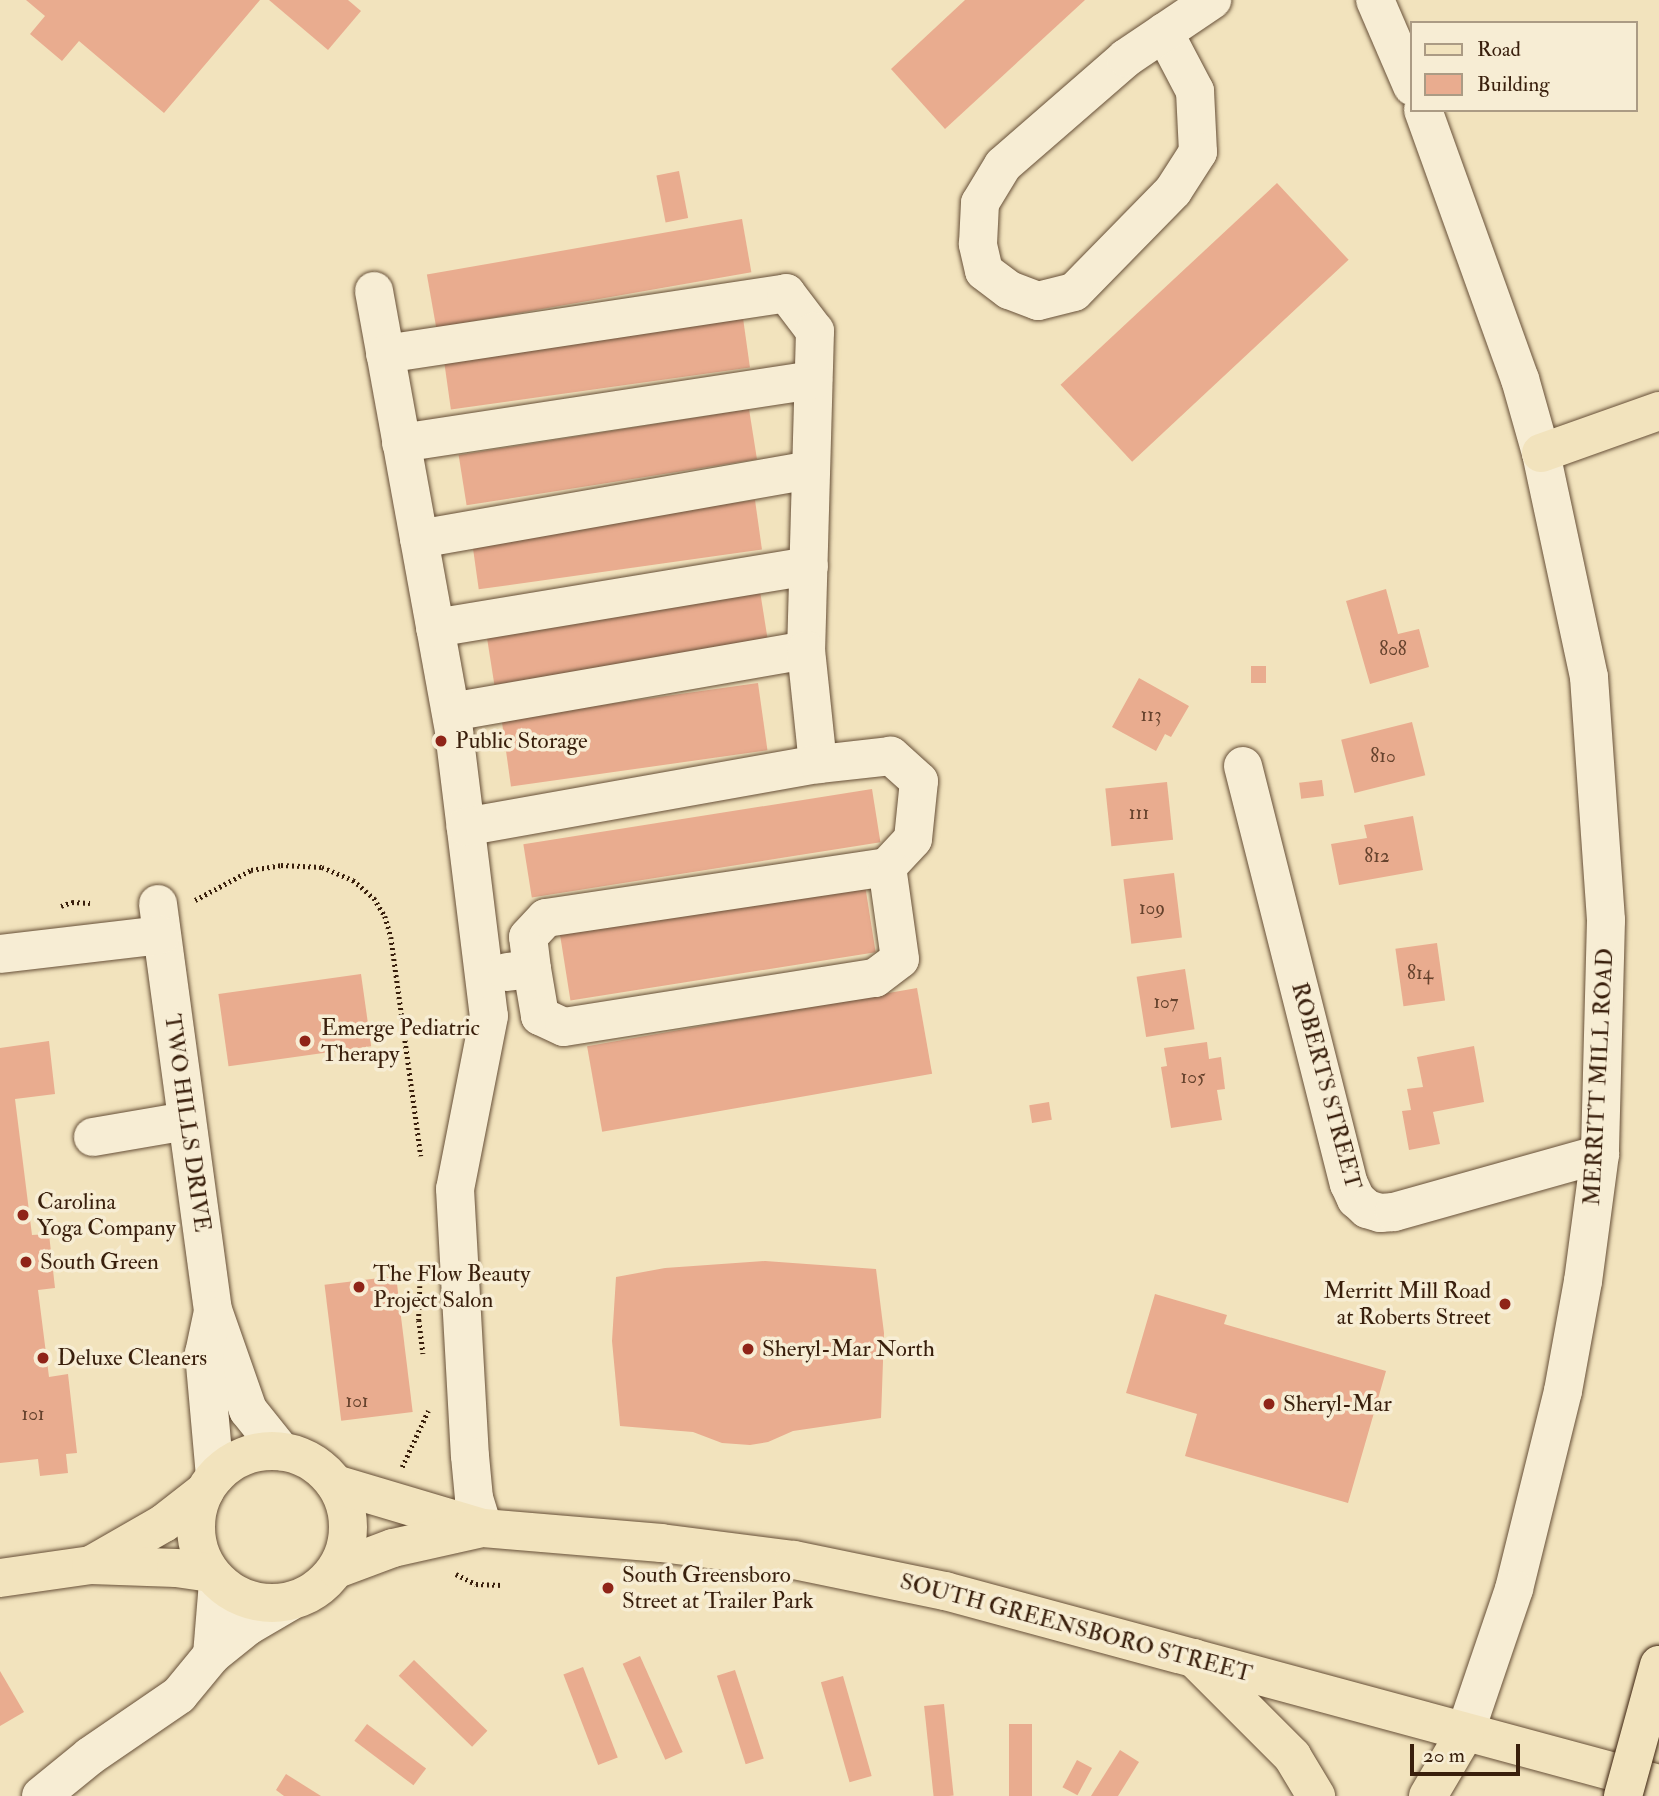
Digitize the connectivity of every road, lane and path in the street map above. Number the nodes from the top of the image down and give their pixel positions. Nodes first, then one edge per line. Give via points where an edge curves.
1 (1212, 0) edge
2 (1374, 0) edge
3 (1164, 32) junction
4 (1410, 81) edge
5 (1424, 112) edge
6 (374, 291) dead end
7 (385, 354) junction
8 (813, 380) junction
9 (1659, 411) edge
10 (401, 443) junction
11 (1541, 453) junction
12 (811, 470) junction
13 (419, 539) junction
14 (809, 566) junction
15 (435, 628) junction
16 (806, 650) junction
17 (451, 712) junction
18 (818, 764) junction
19 (1243, 766) dead end
20 (467, 827) junction
21 (887, 867) junction
22 (94, 903) dead end
23 (53, 909) dead end
24 (160, 920) junction
25 (0, 954) edge
26 (532, 969) junction
27 (484, 974) junction
28 (187, 1121) junction
29 (93, 1137) dead end
30 (1600, 1154) junction
31 (422, 1162) dead end
32 (421, 1280) dead end
33 (213, 1310) junction
34 (424, 1358) dead end
35 (428, 1410) dead end
36 (281, 1451) junction
37 (210, 1484) junction
38 (335, 1484) junction
39 (391, 1502) junction
40 (483, 1528) junction
41 (91, 1565) junction
42 (337, 1569) junction
43 (447, 1569) dead end
44 (0, 1578) edge
45 (215, 1578) junction
46 (502, 1585) dead end
47 (289, 1602) junction
48 (212, 1655) junction
49 (1194, 1658) junction
50 (1659, 1665) edge
51 (1465, 1733) junction
52 (1659, 1784) edge
53 (41, 1796) edge
54 (1316, 1796) edge
55 (1428, 1796) edge
56 (1623, 1796) edge

1 - 3 street
2 - 4 street
3 - 3 street via 1126,58 997,174 981,203 978,244 984,271 1009,290 1038,301 1073,292 1172,191 1198,152 1195,91
5 - 11 street, MERRITT MILL ROAD via 1515,365
6 - 7 street
7 - 8 street via 786,293 815,331
7 - 10 street
8 - 10 street
8 - 12 street
9 - 11 main road
10 - 13 street
11 - 30 street, MERRITT MILL ROAD via 1589,677 1600,807 1606,920
12 - 13 street
12 - 14 street
13 - 15 street
14 - 15 street
14 - 16 street
15 - 17 street
16 - 17 street
16 - 18 street
17 - 20 street
18 - 20 street
18 - 21 street via 891,756 919,781 913,839
19 - 30 street, ROBERTS STREET via 1356,1199 1367,1209 1394,1212
20 - 27 street
21 - 26 street via 545,918 528,937
21 - 26 street via 900,959 875,978 564,1027 540,1016
22 - 23 path via 72,902
24 - 25 street
24 - 28 street, TWO HILLS DRIVE
24 - 31 path via 251,870 281,865 322,867 353,880 374,898 391,937
26 - 27 street
27 - 40 street via 489,1016 456,1189 470,1457
28 - 29 street
28 - 33 street, TWO HILLS DRIVE
30 - 51 street, MERRITT MILL ROAD via 1563,1391 1514,1589
32 - 34 path via 419,1320
33 - 36 street, TWO HILLS DRIVE via 248,1410
33 - 37 street, TWO HILLS DRIVE via 204,1353
35 - 39 path
36 - 37 main road via 253,1453 229,1464
36 - 38 main road via 323,1469
37 - 41 main road via 164,1523
37 - 45 main road via 197,1513 196,1533 201,1556
38 - 39 main road, SOUTH GREENSBORO STREET
38 - 42 main road via 349,1526
39 - 40 main road, SOUTH GREENSBORO STREET
40 - 42 main road, SOUTH GREENSBORO STREET via 393,1548
40 - 49 main road, SOUTH GREENSBORO STREET via 794,1560 1009,1606
41 - 44 main road
41 - 45 main road via 176,1568
42 - 47 main road via 325,1584
43 - 46 path via 476,1584
45 - 47 main road via 242,1598
45 - 48 street
47 - 48 street
48 - 53 street via 179,1695
49 - 51 main road, SOUTH GREENSBORO STREET
49 - 54 main road via 1292,1756
50 - 56 main road, bridge
51 - 52 main road, SOUTH GREENSBORO STREET
51 - 55 main road

